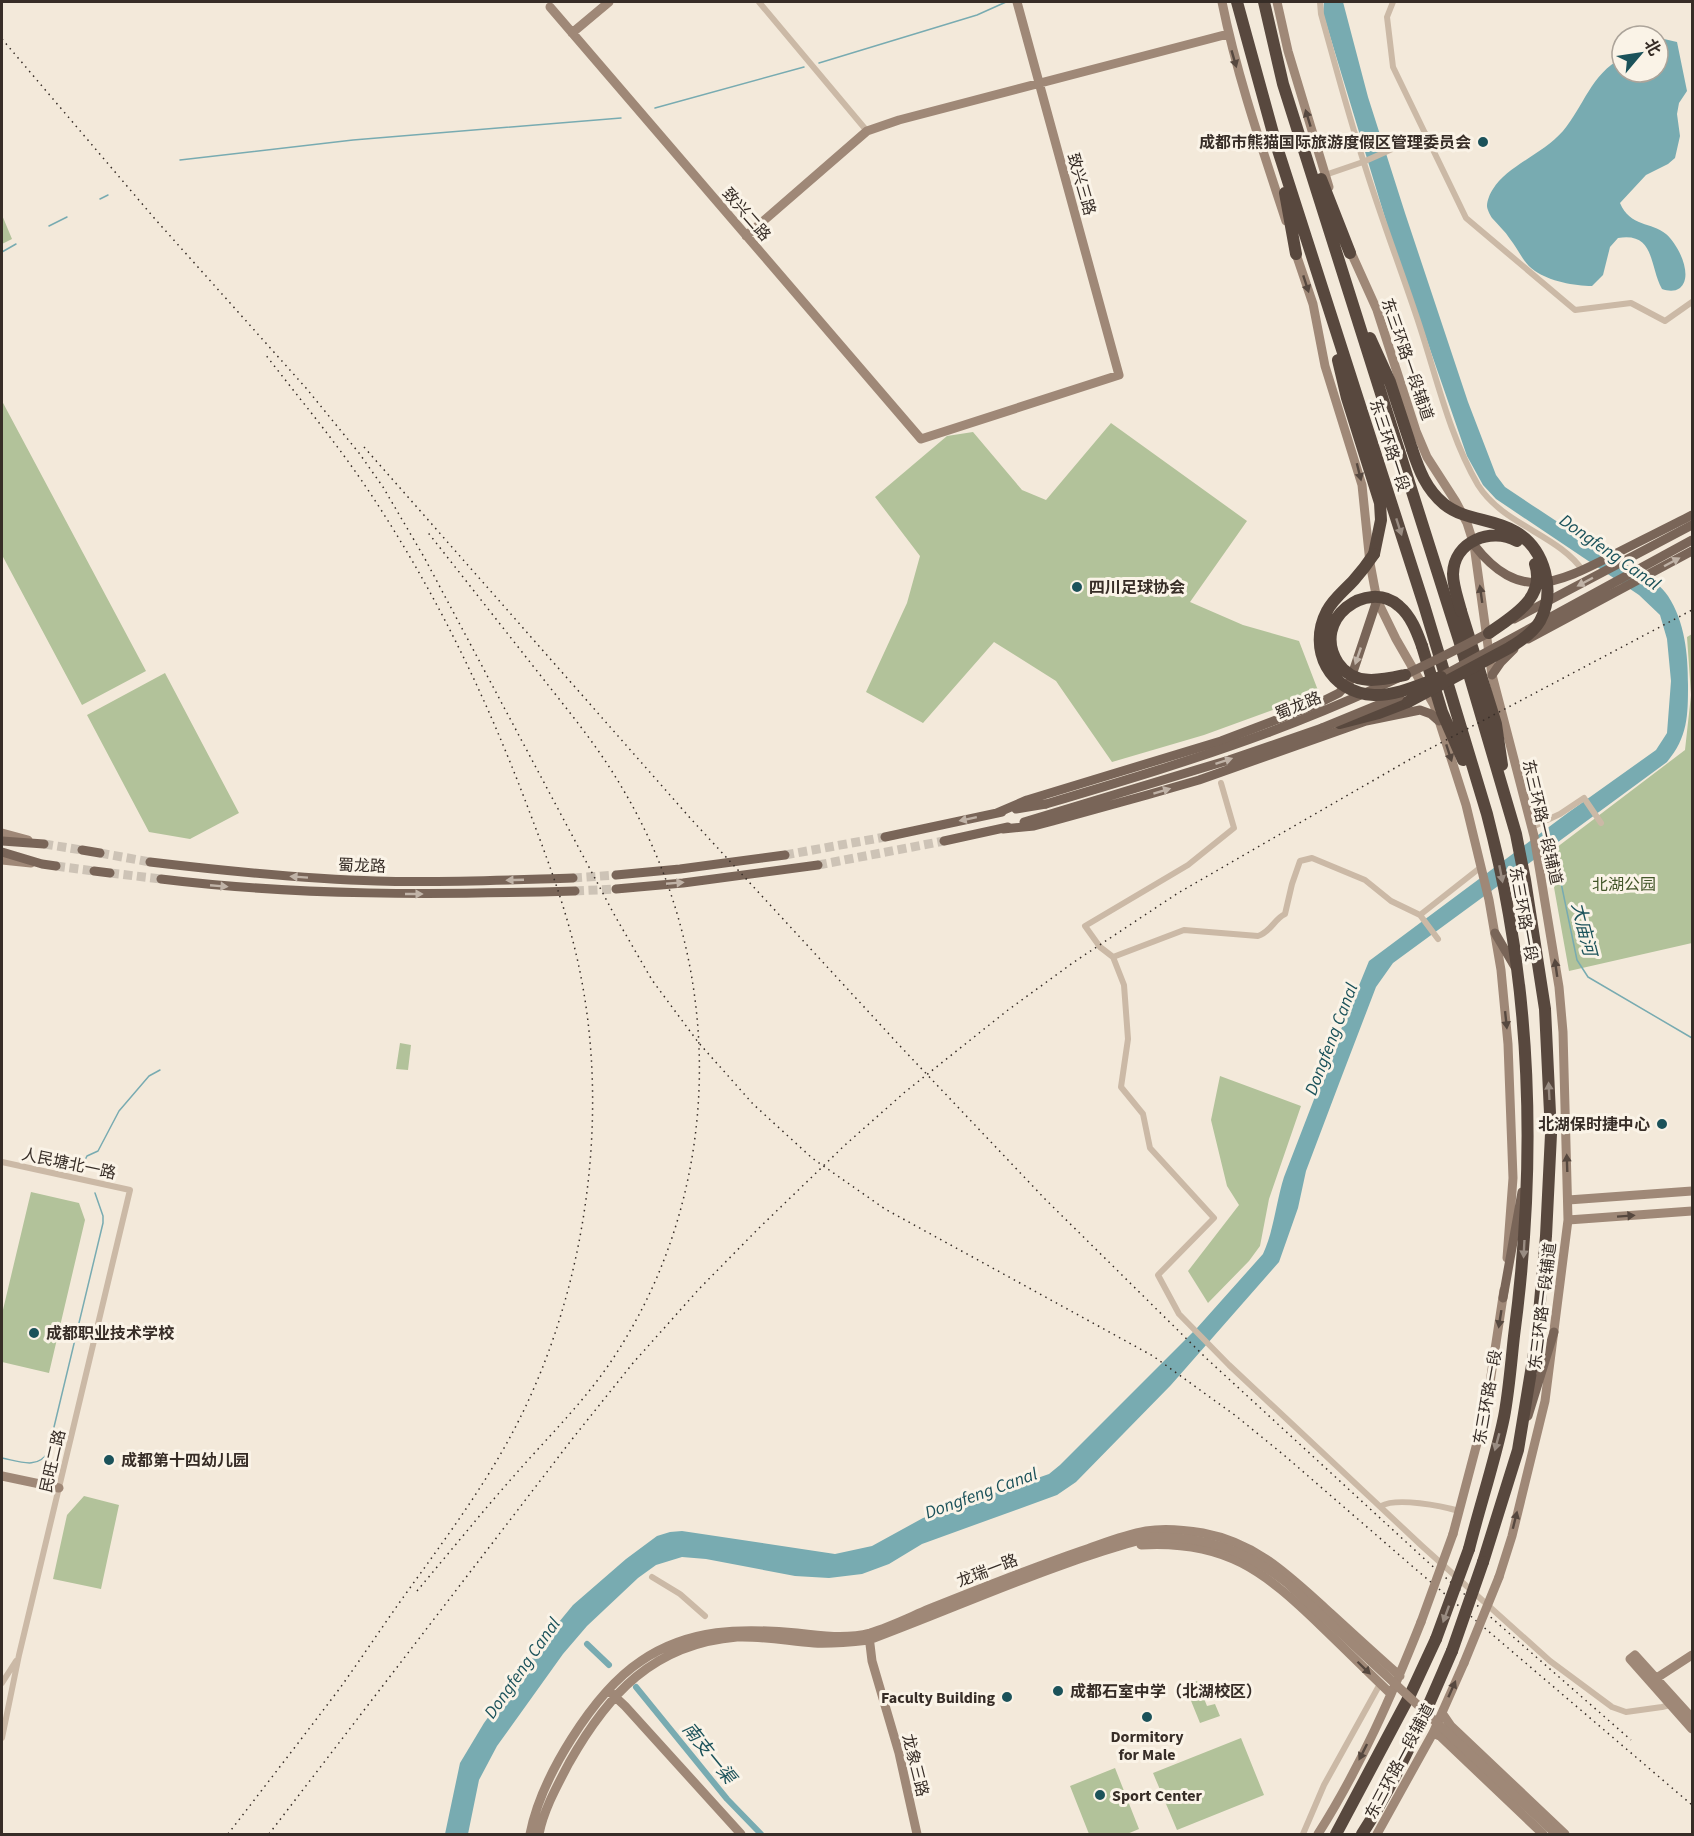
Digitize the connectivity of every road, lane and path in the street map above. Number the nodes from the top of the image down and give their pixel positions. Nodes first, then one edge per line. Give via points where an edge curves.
1 (609, 2) edge
2 (759, 2) edge
3 (1017, 2) edge
4 (1222, 2) edge
5 (1264, 2) edge
6 (1276, 2) edge
7 (1320, 2) edge
8 (1393, 2) edge
9 (1238, 6) edge
10 (550, 8) dead end
11 (572, 33) junction
12 (1228, 34) junction
13 (1038, 84) junction
14 (1283, 84) junction
15 (867, 131) junction
16 (1426, 134) junction
17 (1276, 144) junction
18 (1363, 162) junction
19 (1325, 175) junction
20 (746, 236) junction
21 (1350, 253) junction
22 (1296, 254) junction
23 (1345, 279) junction
24 (1323, 289) junction
25 (1692, 302) edge
26 (921, 439) joint
27 (1692, 515) edge
28 (1692, 525) edge
29 (1692, 540) edge
30 (1474, 545) junction
31 (1692, 551) edge
32 (1584, 570) junction
33 (1377, 600) junction
34 (1489, 633) junction
35 (1405, 675) junction
36 (1492, 675) junction
37 (1441, 677) junction
38 (1439, 721) junction
39 (1322, 728) junction
40 (1221, 783) dead end
41 (1509, 808) junction
42 (997, 813) junction
43 (1487, 814) junction
44 (1601, 823) dead end
45 (1003, 829) junction
46 (1533, 831) junction
47 (2, 833) edge
48 (885, 837) tunnel mouth
49 (2, 841) edge
50 (944, 841) tunnel mouth
51 (33, 842) junction
52 (44, 844) tunnel mouth
53 (82, 850) tunnel mouth
54 (2, 852) edge
55 (100, 853) tunnel mouth
56 (785, 855) tunnel mouth
57 (2, 860) edge
58 (150, 862) tunnel mouth
59 (42, 864) junction
60 (818, 865) tunnel mouth
61 (56, 866) tunnel mouth
62 (1482, 870) junction
63 (94, 871) tunnel mouth
64 (110, 873) tunnel mouth
65 (616, 875) tunnel mouth
66 (573, 878) tunnel mouth
67 (161, 879) tunnel mouth
68 (616, 889) tunnel mouth
69 (575, 891) tunnel mouth
70 (1420, 915) junction
71 (1495, 933) junction
72 (1438, 939) dead end
73 (1113, 957) junction
74 (1518, 972) junction
75 (1528, 1151) junction
76 (2, 1162) edge
77 (130, 1190) joint
78 (1692, 1191) edge
79 (1568, 1200) junction
80 (1692, 1211) edge
81 (1568, 1220) junction
82 (1503, 1298) junction
83 (1554, 1332) junction
84 (1518, 1450) junction
85 (2, 1476) edge
86 (59, 1488) junction
87 (1382, 1506) junction
88 (1459, 1511) junction
89 (1117, 1542) junction
90 (652, 1577) dead end
91 (705, 1616) dead end
92 (869, 1637) junction
93 (19, 1654) junction
94 (1692, 1655) edge
95 (1400, 1676) junction
96 (1653, 1680) junction
97 (2, 1683) edge
98 (1380, 1684) junction
99 (611, 1693) junction
100 (1391, 1694) junction
101 (1670, 1704) junction
102 (1442, 1713) junction
103 (1692, 1718) edge
104 (1692, 1729) edge
105 (1433, 1733) junction
106 (2, 1738) edge
107 (530, 1834) edge
108 (539, 1834) edge
109 (741, 1834) edge
110 (917, 1834) edge
111 (1303, 1834) edge
112 (1318, 1834) edge
113 (1336, 1834) edge
114 (1362, 1834) edge
115 (1377, 1834) edge
116 (1543, 1834) edge
117 (1556, 1834) edge
118 (1565, 1834) edge

1 - 11 street
2 - 15 street
3 - 13 street, 致兴三路
4 - 12 street
5 - 14 highway, 东三环路一段
19 -> 6 street, 东三环路一段辅道
7 - 18 street via 1320,14
8 - 16 street via 1387,17 1393,67
9 - 17 highway, 东三环路一段
10 - 11 street, 致兴二路
11 - 20 street, 致兴二路
12 - 13 street
12 -> 22 street
13 - 15 street
13 - 26 street, 致兴三路 via 1119,375
14 - 21 highway
14 - 23 highway, 东三环路一段
15 - 20 street
16 - 18 street
16 - 25 street via 1466,218 1575,310 1632,303 1665,321
17 - 22 highway
17 - 24 highway, 东三环路一段
18 - 19 street
18 - 32 street via 1467,464 1491,500
19 - 21 street, 东三环路一段辅道
20 - 26 street, 致兴二路
21 - 30 street, 东三环路一段辅道 via 1377,310 1423,448 1456,502
22 -> 33 street via 1313,304 1325,366 1360,475
23 - 39 highway, bridge via 1390,382 1424,482 1444,504 1470,517 1514,530 1534,547 1546,576 1547,592 1533,631 1509,648 1408,702
23 - 41 highway, 东三环路一段
24 - 37 highway, bridge via 1347,398 1380,503 1381,520 1374,554 1327,609 1319,641 1322,657 1328,671 1340,683 1373,695 1389,694
24 -> 43 highway, 东三环路一段
27 - 32 main road
28 -> 34 main road, 蜀龙路, bridge
29 - 37 main road, 蜀龙路, bridge
30 - 32 main road via 1498,571 1526,582 1543,583
36 -> 30 street, 东三环路一段辅道
36 -> 31 main road via 1512,650 1529,638
33 - 38 street
33 -> 42 main road via 1350,681 1339,693 1231,737 1027,800
34 - 35 main road, 蜀龙路, bridge
34 - 41 highway, bridge via 1529,602 1538,577 1525,548 1504,535 1491,534 1469,544 1456,560 1453,572 1496,723
35 - 42 main road, 蜀龙路, bridge via 1266,734 1046,804
35 - 43 highway, bridge via 1364,680 1341,668 1330,644 1330,632 1341,613 1366,598 1381,597 1400,606 1422,646 1442,712
36 - 46 street, 东三环路一段辅道
37 - 39 main road, 蜀龙路, bridge
45 -> 38 main road via 1034,826 1199,780 1366,722 1420,710
38 -> 62 street
45 -> 39 main road, 蜀龙路
40 - 73 street via 1233,828 1188,865 1085,926
84 -> 41 highway, 东三环路一段 via 1537,1335 1551,1134 1545,1009 1526,880
42 -> 48 main road, 蜀龙路
43 -> 74 highway, 东三环路一段
44 - 46 street via 1584,798
45 - 50 main road, 蜀龙路
79 -> 46 street, 东三环路一段辅道 via 1563,1032
47 - 51 street
49 - 51 main road
51 - 52 main road
53 - 55 main road
54 - 59 main road
56 - 65 main road
57 - 59 street
66 -> 58 main road, 蜀龙路 via 378,881 300,878
59 - 61 main road
68 -> 60 main road
62 - 70 street
62 - 71 street
63 - 64 main road
67 -> 69 main road, 蜀龙路 via 244,888 365,893
70 - 72 street
70 - 73 street via 1391,901 1365,880 1305,859 1297,868 1286,914 1266,933 1258,936 1184,930
71 - 74 main road
71 -> 82 street via 1508,1044 1513,1178
73 - 87 street via 1124,985 1128,1032 1121,1087 1143,1114 1150,1148 1214,1218 1158,1275 1187,1323
74 - 75 highway, 东三环路一段 via 1525,1039
75 - 82 main road
75 -> 113 highway, 东三环路一段, bridge via 1523,1273 1504,1417 1469,1549 1436,1639 1410,1695
76 - 77 street, 人民塘北一路
77 - 86 street, 民旺二路
78 - 79 street
79 - 81 street, 东三环路一段辅道
81 -> 80 street
81 - 83 street, 东三环路一段辅道
82 -> 88 street via 1486,1409
83 - 84 main road
102 -> 83 street, 东三环路一段辅道, bridge via 1512,1536 1545,1401
84 - 114 highway, 东三环路一段, bridge via 1452,1651 1413,1740
85 - 86 street
86 - 93 street, 民旺二路
87 - 88 street via 1395,1502
87 - 101 street via 1550,1661 1612,1707 1626,1712
88 - 95 street, bridge
89 - 92 street, 龙瑞一路 via 1056,1560
89 - 95 street via 1148,1531 1173,1530 1239,1544 1267,1558 1288,1575
89 -> 98 street via 1210,1550 1242,1562 1279,1586
89 - 117 street, bridge via 1172,1537 1213,1543 1266,1566
90 - 91 street
92 - 99 street, 龙瑞一路 via 846,1643 815,1643 738,1637 692,1644 644,1669
92 - 110 street, 龙象三路
93 - 97 street
93 - 106 street, 民旺二路
94 - 96 street
95 - 100 street
96 - 101 street
96 - 103 street
98 - 100 street
98 - 111 street via 1324,1785
99 - 107 street via 590,1712 561,1759 544,1790
99 - 108 street via 552,1795
99 - 109 street
100 -> 112 street via 1335,1808
101 - 104 street
102 - 105 street, 东三环路一段辅道
102 - 118 street
105 - 115 street, 东三环路一段辅道
105 - 116 street

